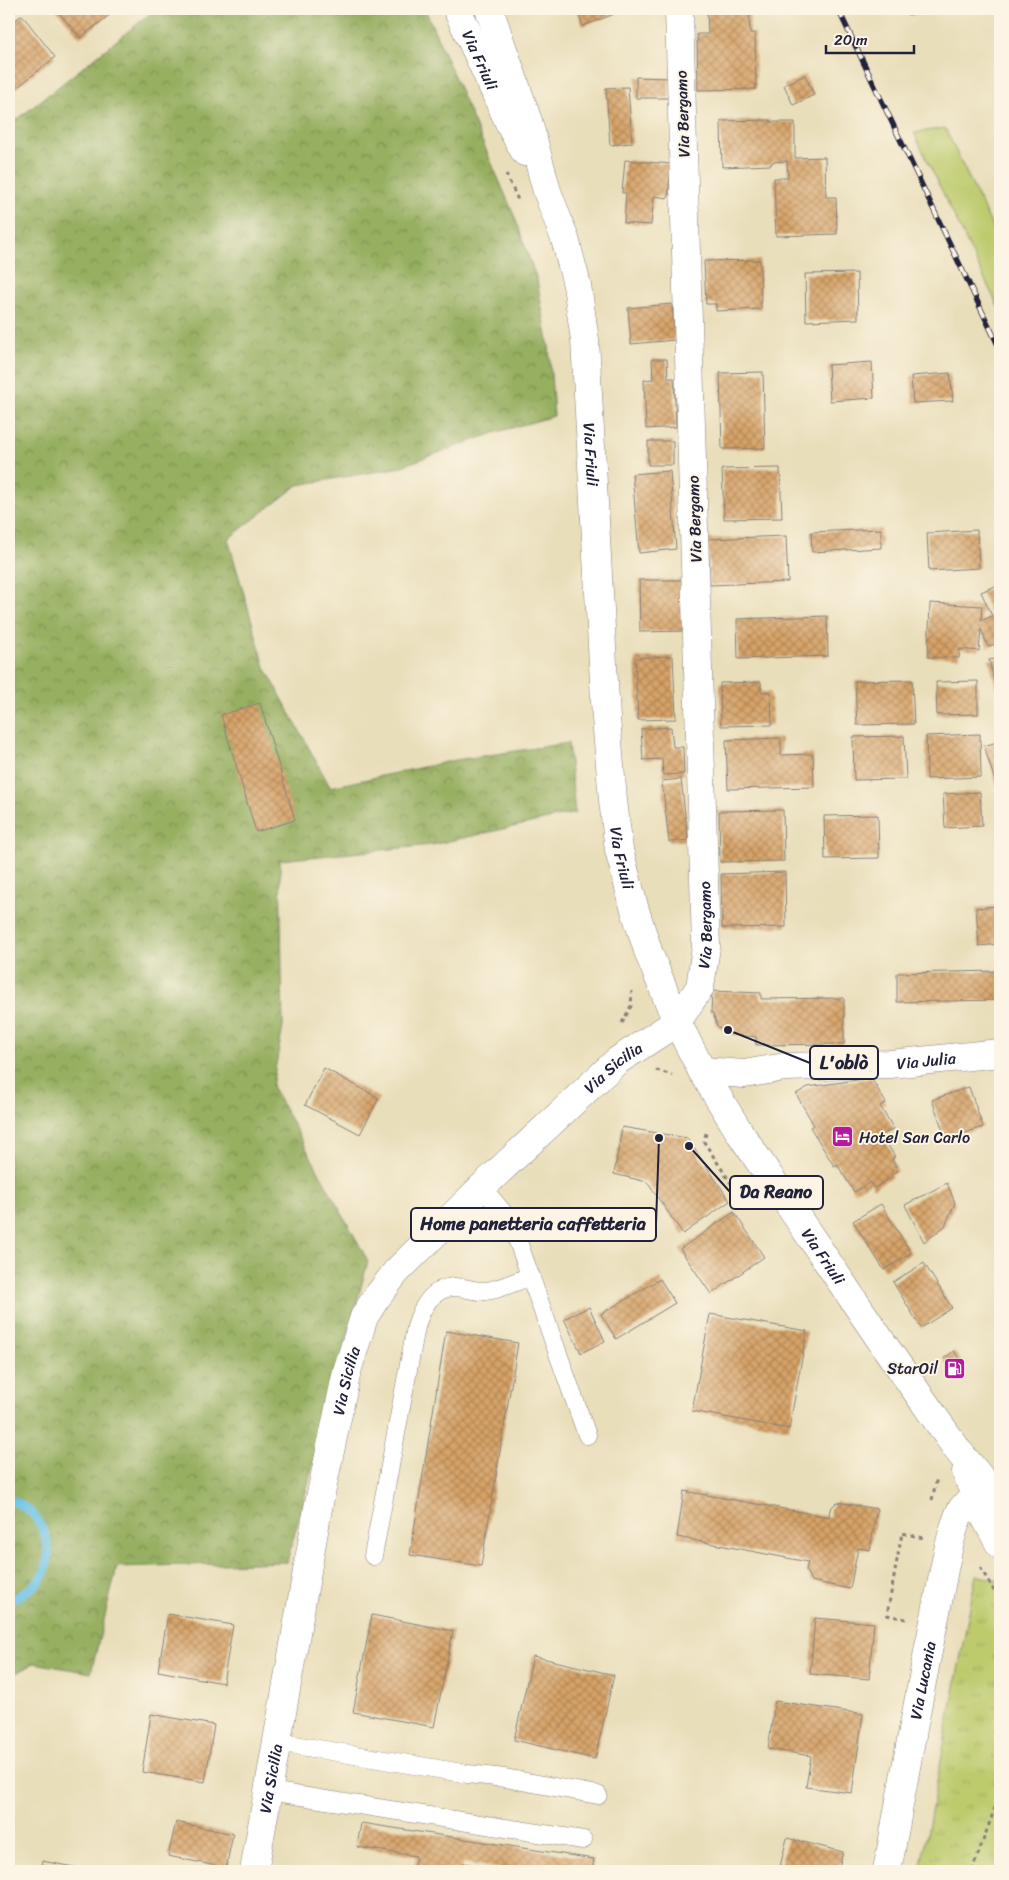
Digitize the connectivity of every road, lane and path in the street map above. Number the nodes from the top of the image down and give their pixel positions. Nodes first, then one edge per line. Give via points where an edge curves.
1 (457, 9) edge
2 (489, 9) edge
3 (679, 9) edge
4 (503, 167) dead end
5 (547, 191) junction
6 (519, 202) dead end
7 (632, 990) dead end
8 (678, 1022) junction
9 (620, 1026) dead end
10 (1000, 1053) edge
11 (650, 1071) dead end
12 (702, 1071) junction
13 (677, 1083) dead end
14 (707, 1130) dead end
15 (482, 1187) junction
16 (751, 1198) dead end
17 (530, 1276) junction
18 (587, 1435) dead end
19 (937, 1476) dead end
20 (988, 1500) edge
21 (932, 1503) dead end
22 (1000, 1521) edge
23 (926, 1538) dead end
24 (1000, 1545) edge
25 (373, 1556) dead end
26 (977, 1561) dead end
27 (1000, 1601) edge
28 (912, 1621) dead end
29 (277, 1742) junction
30 (269, 1792) junction
31 (1000, 1794) edge
32 (598, 1795) dead end
33 (583, 1840) dead end
34 (254, 1871) edge
35 (887, 1871) edge
36 (972, 1871) edge

1 - 5 street, Via Friuli via 512,129
2 - 5 street, Via Friuli via 528,121
3 - 8 street, Via Bergamo via 706,946 700,987
4 - 6 path
5 - 8 street, Via Friuli via 577,285 585,340 606,718 619,850 649,954
7 - 9 path via 631,1006
8 - 12 street, Via Friuli
8 - 15 street, Via Sicilia via 618,1061
10 - 12 street, Via Julia via 890,1064 784,1066 744,1074
11 - 13 path via 672,1075
12 - 20 street, Via Friuli via 832,1271 972,1468
14 - 16 path via 704,1142 738,1194
15 - 17 lane via 497,1203 513,1229
15 - 29 street, Via Sicilia via 396,1272 374,1300 361,1326 347,1371 319,1502
17 - 18 lane
17 - 25 lane via 489,1290 447,1288 432,1296 421,1310
19 - 21 path
20 - 22 street via 985,1499
20 - 24 street, Via Friuli
20 - 35 street, Via Lucania via 967,1504 960,1512 950,1546 928,1646
23 - 28 path via 902,1534 887,1615
26 - 27 path
29 - 30 street, Via Sicilia
29 - 32 lane
30 - 33 lane
30 - 34 street, Via Sicilia
31 - 36 path

